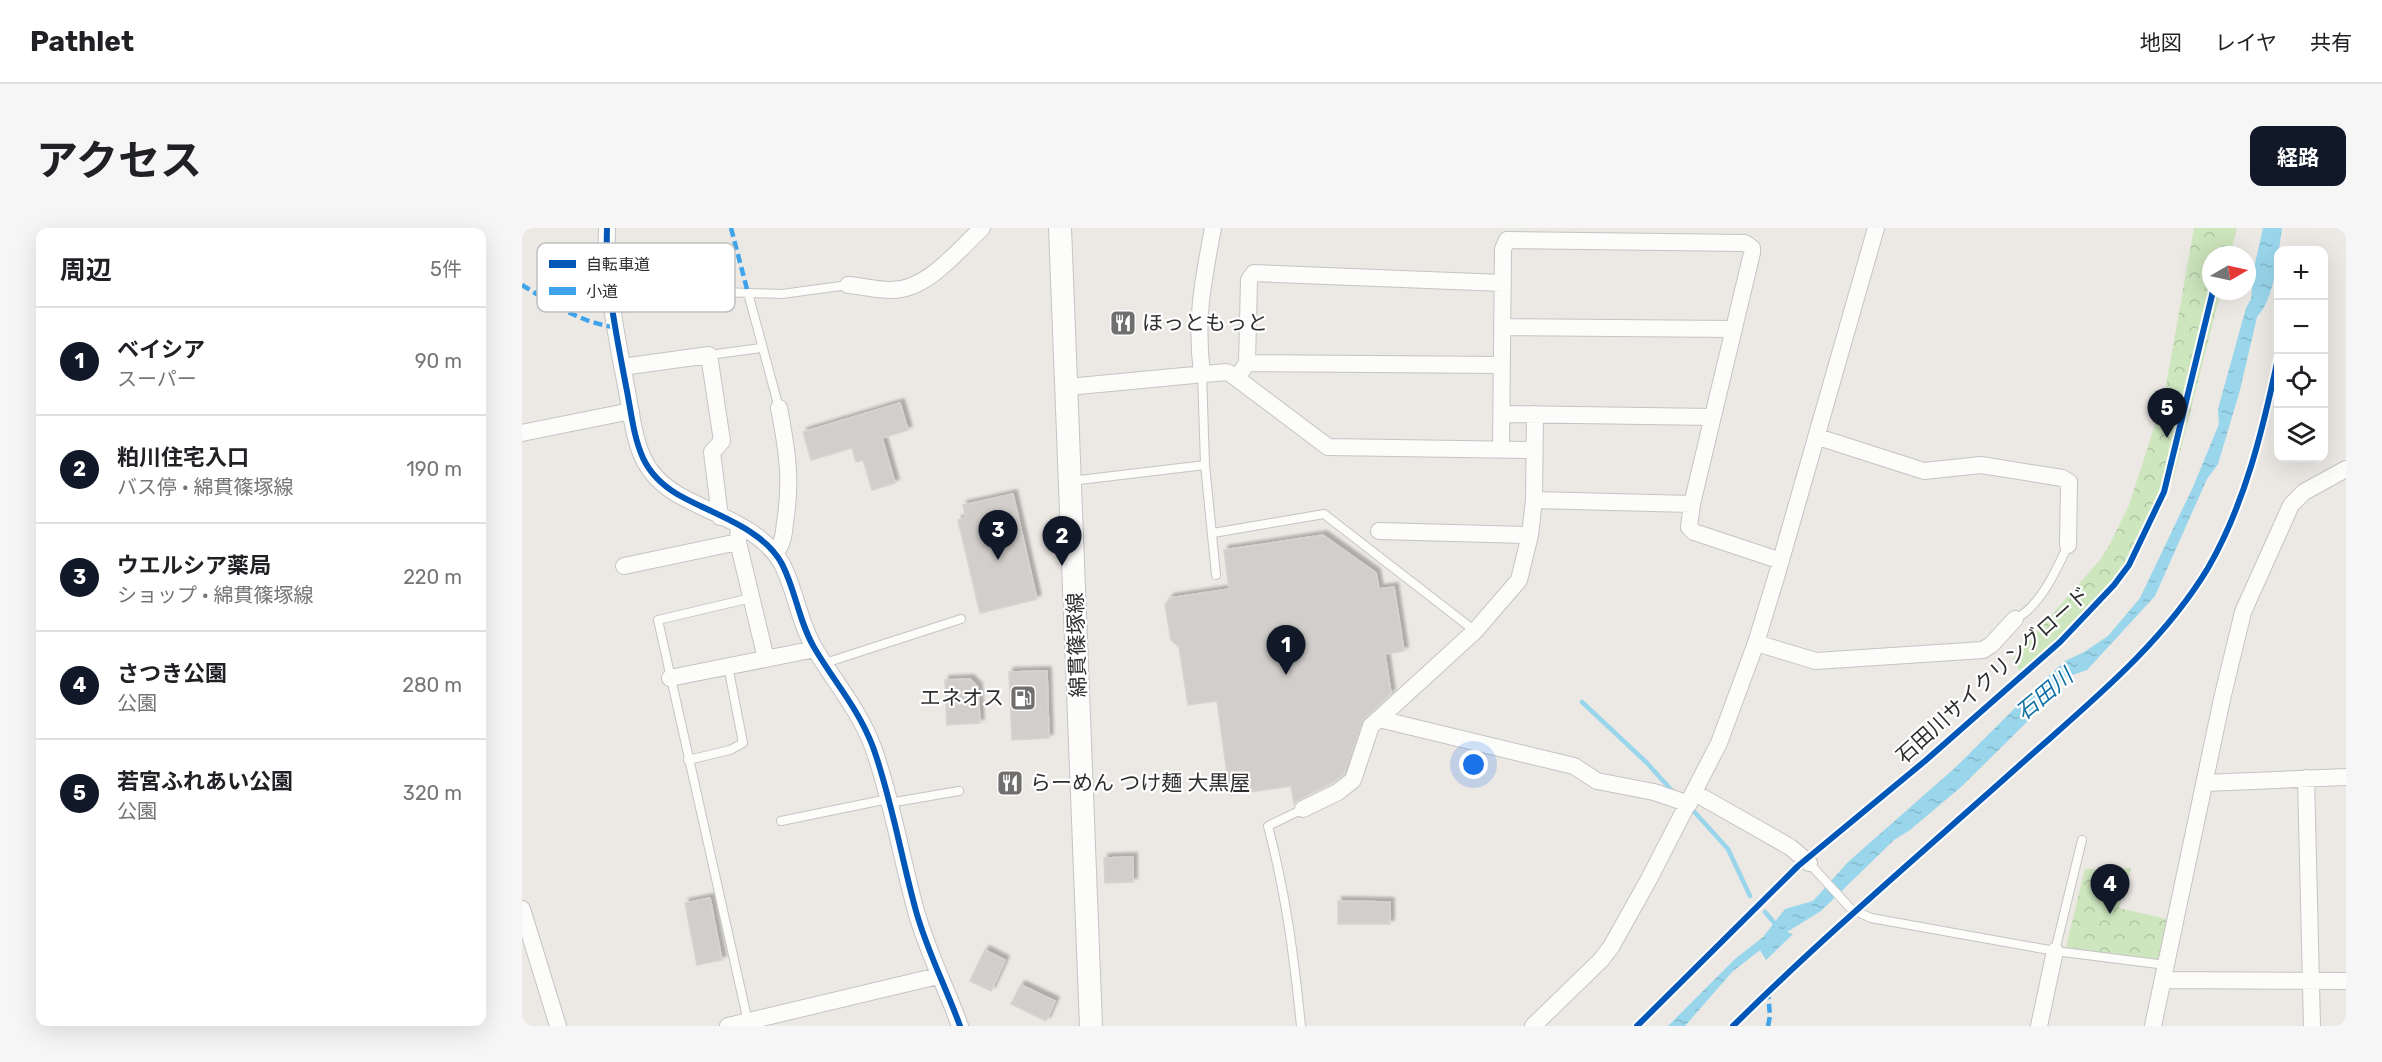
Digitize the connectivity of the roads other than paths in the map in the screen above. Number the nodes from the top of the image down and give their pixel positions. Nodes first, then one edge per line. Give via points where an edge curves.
1 (607, 228) edge
2 (982, 228) edge
3 (1060, 228) edge
4 (1213, 228) edge
5 (1876, 228) edge
6 (1644, 234) edge
7 (607, 243) edge
8 (1503, 283) junction
9 (848, 285) joint
10 (735, 292) edge
11 (748, 293) junction
12 (611, 312) edge
13 (1502, 327) junction
14 (1733, 329) junction
15 (761, 348) junction
16 (709, 355) junction
17 (1247, 363) junction
18 (1502, 365) junction
19 (622, 367) junction
20 (1202, 373) junction
21 (1237, 378) junction
22 (1068, 387) junction
23 (779, 408) joint
24 (631, 411) junction
25 (1502, 414) junction
26 (1535, 414) junction
27 (1713, 417) junction
28 (522, 433) edge
29 (1818, 437) junction
30 (1501, 448) junction
31 (1534, 450) junction
32 (1205, 465) junction
33 (2346, 469) edge
34 (1071, 481) junction
35 (1534, 500) junction
36 (1692, 504) junction
37 (720, 517) junction
38 (1379, 531) dead end
39 (738, 533) junction
40 (1213, 533) junction
41 (1530, 535) junction
42 (2068, 545) joint
43 (775, 553) junction
44 (1781, 561) junction
45 (624, 566) dead end
46 (1216, 575) dead end
47 (751, 598) junction
48 (2015, 619) joint
49 (961, 620) dead end
50 (1475, 631) junction
51 (1756, 643) junction
52 (815, 649) junction
53 (766, 659) junction
54 (825, 663) junction
55 (728, 666) junction
56 (670, 678) junction
57 (1380, 718) junction
58 (688, 760) junction
59 (2346, 777) edge
60 (2306, 778) junction
61 (2205, 783) junction
62 (959, 791) dead end
63 (1692, 798) junction
64 (889, 801) junction
65 (1303, 809) joint
66 (782, 821) dead end
67 (2082, 840) dead end
68 (1811, 866) joint
69 (522, 909) edge
70 (2055, 951) junction
71 (2165, 973) junction
72 (938, 976) junction
73 (2346, 981) edge
74 (2312, 982) junction
75 (748, 1022) junction
76 (558, 1026) edge
77 (728, 1026) edge
78 (960, 1026) edge
79 (1091, 1026) edge
80 (1301, 1026) edge
81 (1533, 1026) edge
82 (2039, 1026) edge
83 (2153, 1026) edge
84 (2312, 1026) edge

1 - 7 street
2 - 9 street via 914,286 890,290
3 - 22 main road, 綿貫篠塚線
4 - 20 street via 1200,298 1198,340
5 - 29 street
6 - 8 street via 1511,239 1504,243
6 - 14 street via 1750,245 1752,253
8 - 13 street
8 - 17 street via 1254,273 1249,280
9 - 11 lane via 789,293
10 - 11 lane
11 - 15 lane
12 - 19 street
13 - 14 street
13 - 18 street
14 - 27 street
15 - 16 lane
15 - 23 lane
16 - 19 street
16 - 37 street via 722,441 712,452
17 - 18 street
17 - 21 street
18 - 25 street
19 - 24 street
20 - 21 street via 1226,372
20 - 22 street
20 - 32 lane
21 - 30 street via 1328,447
22 - 34 main road, 綿貫篠塚線
23 - 43 street via 790,484 783,539
24 - 28 street
24 - 37 street via 643,457 653,474 676,493
25 - 26 street
25 - 30 street
26 - 27 street
26 - 31 street
27 - 36 street
29 - 42 street via 1924,471 1981,465 2062,478 2069,482
29 - 44 street
30 - 31 street
31 - 35 street
32 - 34 lane
32 - 40 lane
33 - 61 street via 2304,492 2292,505 2260,571 2243,612
34 - 79 main road, 綿貫篠塚線
35 - 36 street
35 - 41 street
36 - 44 street via 1688,522 1694,532
37 - 39 street
38 - 41 street
39 - 43 street via 762,540
39 - 45 street
39 - 47 street
40 - 46 lane
40 - 50 lane via 1324,514
41 - 50 street via 1519,580
42 - 48 lane via 2053,577 2024,615
43 - 52 street
44 - 51 street
47 - 53 street
47 - 56 lane via 658,620
48 - 51 street via 1983,650 1816,661
49 - 54 lane
50 - 57 street
51 - 63 street via 1719,743
52 - 53 street
52 - 54 street
53 - 55 street
54 - 64 street via 853,704 873,747
55 - 56 street
55 - 58 lane via 743,743
56 - 58 lane
57 - 63 street via 1574,766 1597,781
57 - 65 street via 1371,726 1353,780
58 - 75 lane
59 - 60 street
60 - 61 street
60 - 74 street
61 - 71 street
62 - 64 lane
63 - 68 street via 1790,847
63 - 81 street via 1611,947
64 - 66 lane
64 - 72 street via 915,910
65 - 80 lane via 1268,826 1292,934
67 - 70 lane
68 - 70 lane via 1851,909 1871,918
69 - 76 street
70 - 71 lane
70 - 82 street
71 - 74 street
71 - 83 street
72 - 75 street
72 - 78 street
73 - 74 street
74 - 84 street
75 - 77 street

